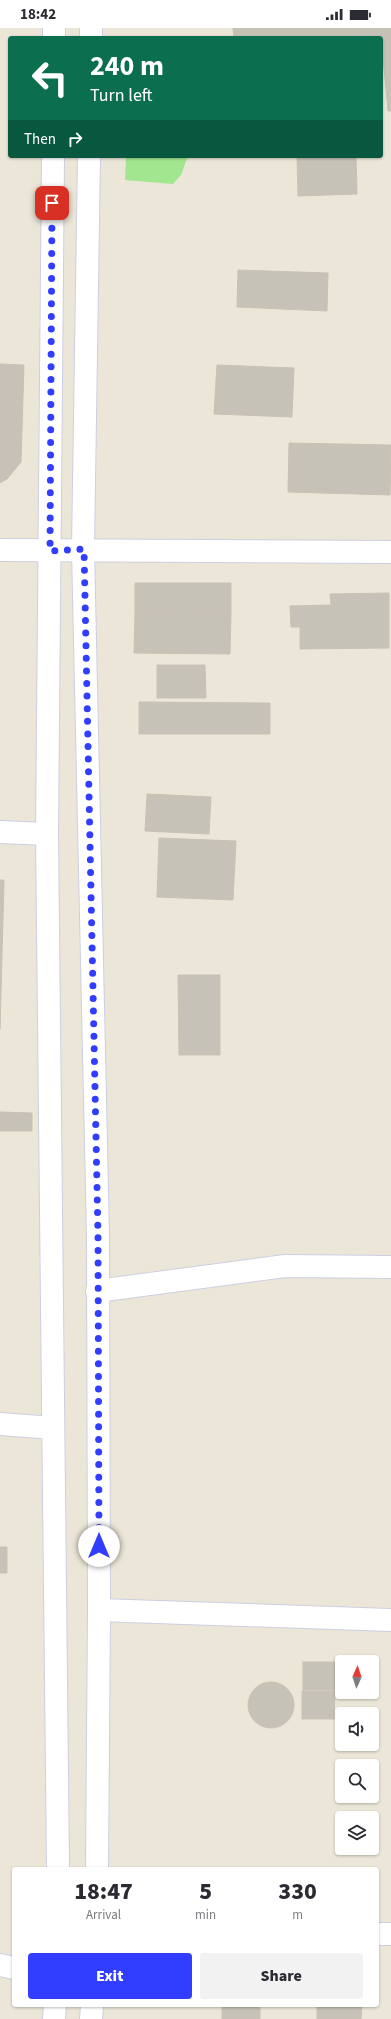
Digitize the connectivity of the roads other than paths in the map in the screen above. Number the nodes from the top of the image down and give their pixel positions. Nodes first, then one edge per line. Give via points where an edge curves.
1 (53, 158) edge
2 (89, 158) edge
3 (84, 549) junction
4 (0, 550) edge
5 (50, 551) junction
6 (391, 552) edge
7 (0, 832) edge
8 (47, 834) junction
9 (391, 1267) edge
10 (97, 1291) junction
11 (0, 1424) edge
12 (53, 1428) junction
13 (99, 1610) junction
14 (391, 1620) edge
15 (58, 1867) edge
16 (97, 1867) edge
17 (379, 1934) edge
18 (391, 1934) edge
19 (0, 1965) edge
20 (12, 1968) edge
21 (55, 2007) edge
22 (92, 2007) edge
23 (54, 2019) edge
24 (91, 2019) edge

1 - 5 street
2 - 3 street
3 - 5 street
3 - 6 street
3 - 10 street
4 - 5 street
5 - 8 street
7 - 8 street
8 - 12 street
9 - 10 street via 285,1266
10 - 13 street
11 - 12 street
12 - 15 street
13 - 14 street
13 - 16 street
17 - 18 street
19 - 20 street
21 - 23 street
22 - 24 street

